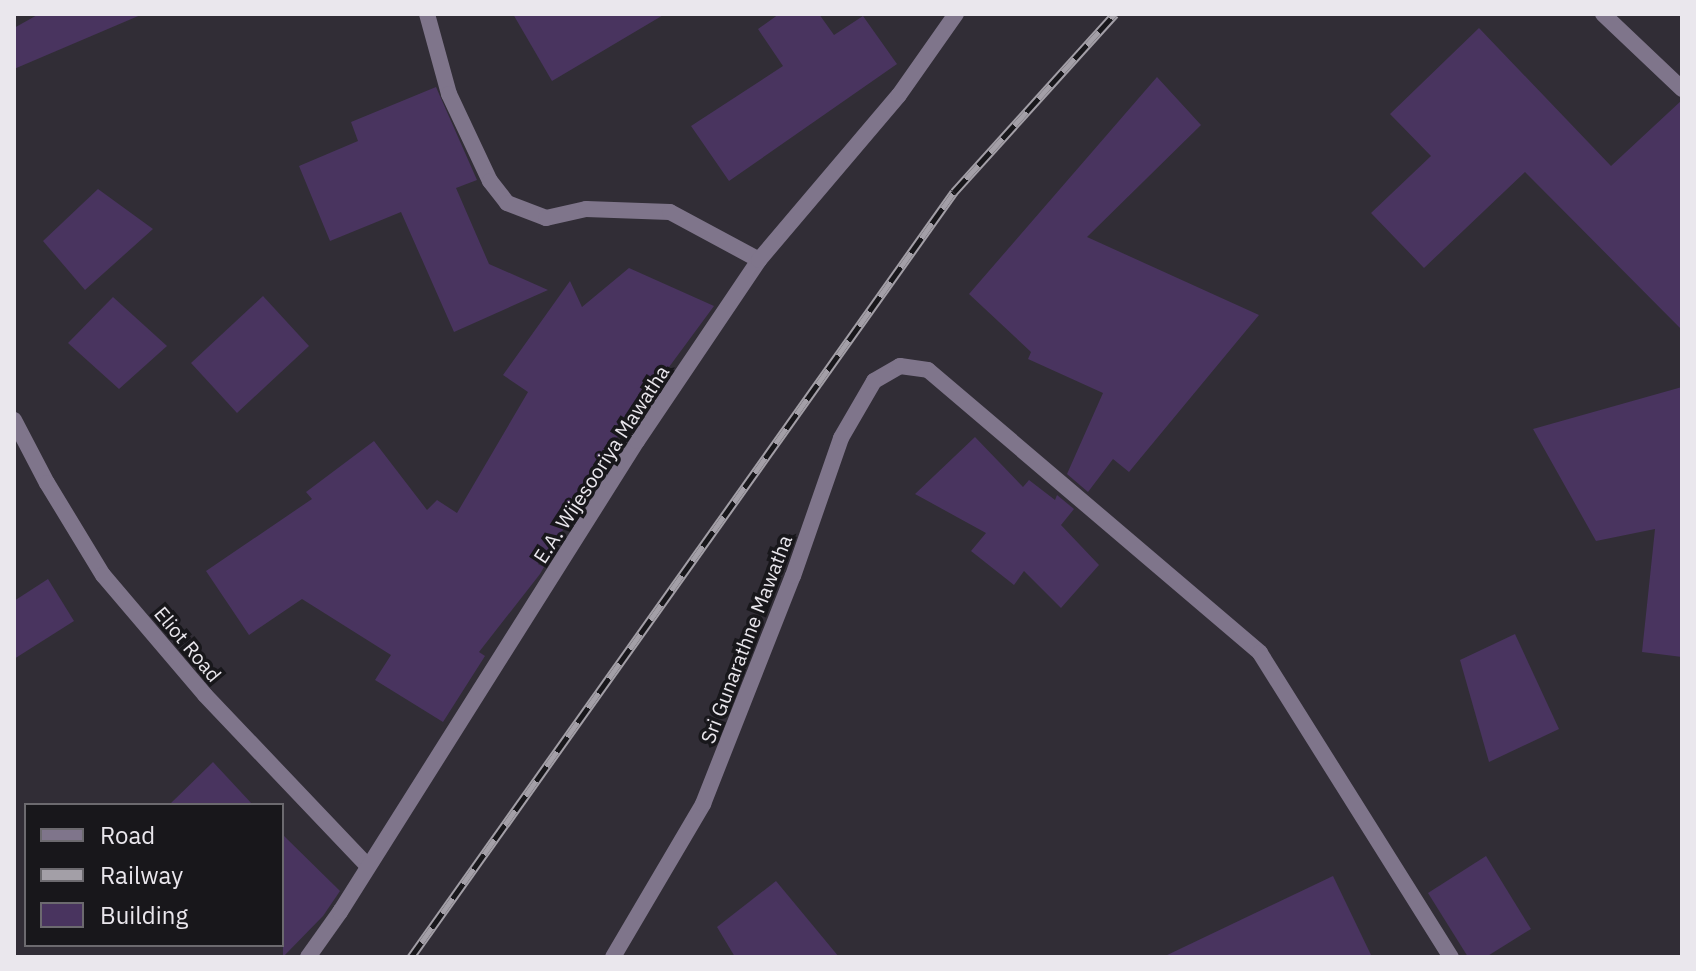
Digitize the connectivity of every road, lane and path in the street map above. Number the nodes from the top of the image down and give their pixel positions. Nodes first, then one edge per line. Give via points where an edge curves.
1 (427, 14) edge
2 (956, 14) edge
3 (1603, 14) edge
4 (1682, 89) edge
5 (759, 260) junction
6 (14, 420) edge
7 (368, 866) junction
8 (308, 957) edge
9 (613, 957) edge
10 (1451, 957) edge

1 - 5 street via 449,94 490,181 507,203 546,218 586,209 670,212
2 - 5 street, E.A. Wijesooriya Mawatha via 899,95
3 - 4 street
5 - 7 street, E.A. Wijesooriya Mawatha via 637,441
6 - 7 street, Eliot Road via 103,575 205,695
7 - 8 street, E.A. Wijesooriya Mawatha
9 - 10 street, Sri Gunarathne Mawatha via 703,804 841,438 874,381 900,366 928,370 1260,653

